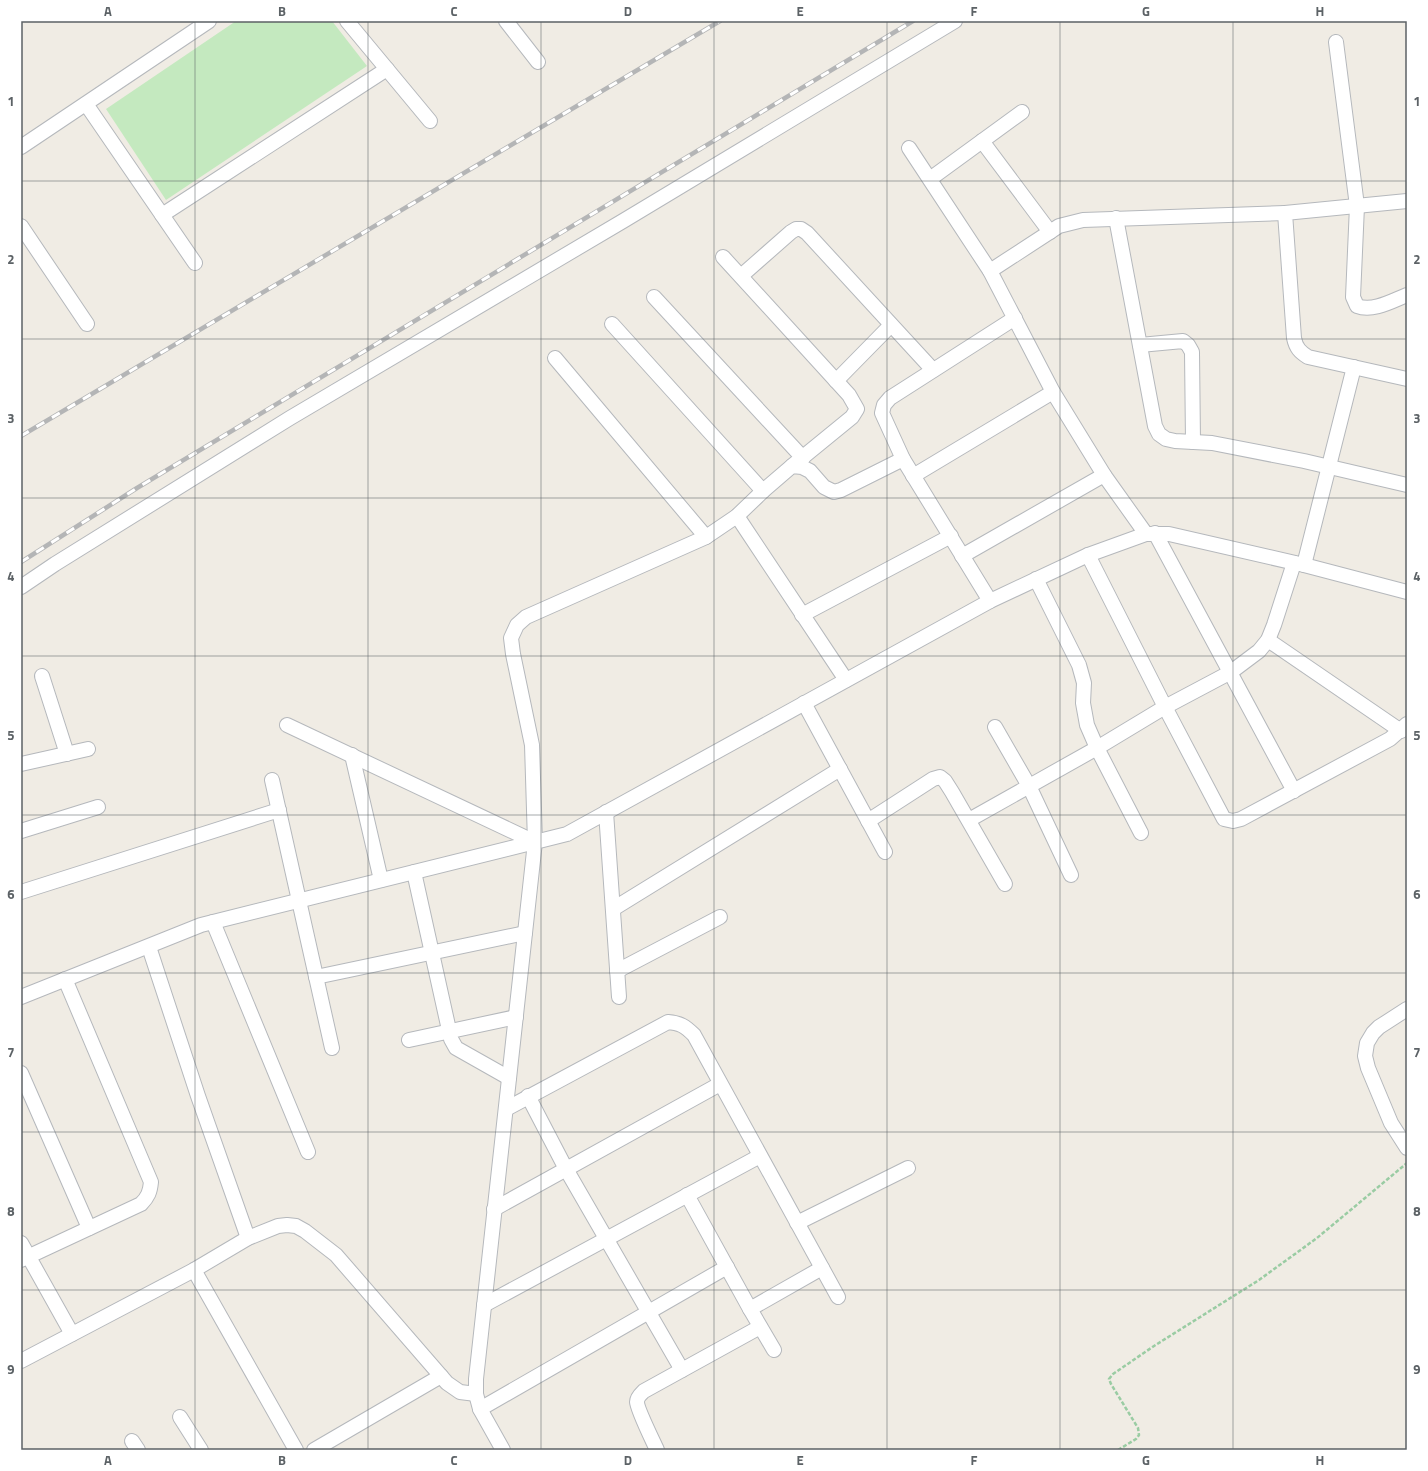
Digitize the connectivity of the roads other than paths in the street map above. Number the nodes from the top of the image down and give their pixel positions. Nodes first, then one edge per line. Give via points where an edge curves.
1 (209, 21) edge
2 (347, 21) edge
3 (506, 21) edge
4 (955, 21) edge
5 (1336, 42) dead end
6 (538, 62) dead end
7 (387, 69) junction
8 (86, 104) junction
9 (1022, 112) dead end
10 (430, 121) dead end
11 (982, 141) junction
12 (21, 147) edge
13 (910, 148) dead end
14 (930, 179) junction
15 (1407, 201) edge
16 (1357, 206) junction
17 (1285, 213) junction
18 (162, 215) junction
19 (1116, 218) junction
20 (21, 226) edge
21 (1050, 232) junction
22 (723, 257) dead end
23 (195, 263) dead end
24 (990, 271) junction
25 (740, 276) junction
26 (1407, 295) edge
27 (654, 297) dead end
28 (1015, 318) junction
29 (87, 324) dead end
30 (612, 324) dead end
31 (891, 325) junction
32 (1140, 345) junction
33 (555, 358) dead end
34 (1354, 367) junction
35 (933, 370) junction
36 (1407, 379) edge
37 (836, 381) junction
38 (1054, 392) junction
39 (1194, 442) junction
40 (903, 458) junction
41 (798, 462) junction
42 (1330, 467) junction
43 (1104, 475) junction
44 (913, 476) junction
45 (1407, 485) edge
46 (763, 491) junction
47 (737, 516) junction
48 (1151, 534) junction
49 (950, 536) junction
50 (706, 537) junction
51 (1088, 554) junction
52 (962, 556) junction
53 (1299, 564) junction
54 (1036, 579) junction
55 (21, 587) edge
56 (1407, 592) edge
57 (990, 601) junction
58 (802, 615) junction
59 (1268, 640) junction
60 (1231, 672) junction
61 (42, 676) dead end
62 (846, 680) junction
63 (804, 703) junction
64 (1165, 707) junction
65 (287, 725) dead end
66 (995, 727) dead end
67 (1404, 727) edge
68 (1097, 748) junction
69 (88, 749) dead end
70 (67, 754) junction
71 (352, 755) junction
72 (21, 763) edge
73 (840, 769) junction
74 (272, 780) dead end
75 (1029, 786) junction
76 (1294, 791) junction
77 (98, 807) dead end
78 (279, 810) junction
79 (606, 812) junction
80 (969, 820) junction
81 (868, 821) junction
82 (21, 831) edge
83 (1141, 833) dead end
84 (535, 842) junction
85 (885, 852) dead end
86 (414, 872) junction
87 (1071, 875) dead end
88 (381, 880) junction
89 (1005, 884) dead end
90 (21, 892) edge
91 (300, 900) junction
92 (613, 910) junction
93 (720, 917) dead end
94 (213, 922) junction
95 (525, 933) junction
96 (149, 947) junction
97 (432, 953) junction
98 (617, 971) junction
99 (316, 977) junction
100 (65, 979) junction
101 (21, 997) edge
102 (619, 997) dead end
103 (1407, 1009) edge
104 (516, 1017) junction
105 (449, 1032) junction
106 (409, 1040) dead end
107 (332, 1048) dead end
108 (21, 1073) edge
109 (509, 1078) junction
110 (720, 1084) junction
111 (528, 1096) junction
112 (506, 1109) junction
113 (1407, 1148) edge
114 (308, 1152) dead end
115 (760, 1156) junction
116 (908, 1168) dead end
117 (566, 1169) junction
118 (687, 1195) junction
119 (494, 1209) junction
120 (797, 1223) junction
121 (89, 1228) junction
122 (248, 1238) junction
123 (606, 1239) junction
124 (21, 1244) edge
125 (25, 1258) edge
126 (727, 1267) junction
127 (822, 1268) junction
128 (194, 1270) junction
129 (838, 1297) dead end
130 (484, 1305) junction
131 (750, 1309) junction
132 (648, 1313) junction
133 (760, 1327) junction
134 (72, 1334) junction
135 (774, 1350) dead end
136 (21, 1361) edge
137 (682, 1370) junction
138 (441, 1376) junction
139 (476, 1394) junction
140 (480, 1409) junction
141 (180, 1417) dead end
142 (201, 1450) edge
143 (296, 1450) edge
144 (314, 1450) edge
145 (503, 1450) edge
146 (657, 1450) edge

1 - 8 street
2 - 7 street
3 - 6 street
4 - 55 street via 290,418
5 - 16 street
7 - 10 street
7 - 18 street
8 - 12 street
8 - 18 street
9 - 11 street
11 - 14 street
11 - 21 street
13 - 14 street
14 - 24 street
15 - 16 street
16 - 17 street
16 - 26 street via 1353,297 1356,306 1363,309 1371,308
17 - 19 street
17 - 34 street via 1296,347 1308,357
18 - 23 street
19 - 21 street via 1083,220 1059,226
19 - 32 street
20 - 29 street
21 - 24 street
22 - 25 street
24 - 28 street
25 - 31 street via 791,232 801,229
25 - 37 street
27 - 41 street
28 - 35 street
28 - 38 street
30 - 46 street
31 - 35 street
31 - 37 street
32 - 39 street via 1155,426 1159,434 1166,439
32 - 39 street via 1182,341 1192,352
33 - 50 street
34 - 36 street
34 - 42 street
35 - 40 street via 890,398 884,405 882,412
37 - 41 street via 857,409 852,417
38 - 43 street
38 - 44 street
39 - 42 street via 1212,443
40 - 41 street via 834,492 824,487
40 - 44 street
41 - 46 street
42 - 45 street
42 - 53 street
43 - 48 street
43 - 52 street
44 - 49 street
46 - 47 street
47 - 50 street
47 - 58 street
48 - 51 street
48 - 53 street via 1170,534
48 - 60 street
49 - 52 street
49 - 58 street
50 - 84 street via 526,617 516,625 511,638 532,745
51 - 54 street
51 - 64 street
52 - 57 street
53 - 56 street
53 - 59 street
54 - 57 street
54 - 68 street via 1079,665 1084,683 1084,714
57 - 62 street
58 - 62 street
59 - 60 street via 1259,652
59 - 67 street
60 - 64 street
60 - 76 street
61 - 70 street
62 - 63 street
63 - 73 street
63 - 79 street
64 - 68 street
64 - 76 street via 1224,819 1241,819
65 - 71 street
66 - 75 street
67 - 76 street via 1390,739
68 - 75 street
68 - 83 street
69 - 70 street
70 - 72 street
71 - 84 street
71 - 88 street
73 - 81 street
73 - 92 street
74 - 78 street
75 - 80 street
75 - 87 street
77 - 82 street
78 - 90 street
78 - 91 street
79 - 84 street via 567,834
79 - 92 street
80 - 81 street via 946,781 940,777
80 - 89 street
81 - 85 street
84 - 86 street
84 - 95 street
86 - 88 street
86 - 97 street
88 - 91 street
91 - 94 street
91 - 99 street
92 - 98 street
93 - 98 street
94 - 96 street
94 - 114 street
95 - 97 street
95 - 104 street
96 - 100 street
96 - 122 street
97 - 99 street
97 - 105 street
98 - 102 street
99 - 107 street
100 - 101 street
100 - 121 street via 150,1182 148,1197 141,1204
103 - 113 street via 1372,1033 1365,1056 1390,1123
104 - 105 street
104 - 109 street
105 - 106 street
105 - 109 street via 456,1048
108 - 121 street
109 - 112 street
110 - 111 street via 694,1035 678,1023 668,1022
110 - 115 street
110 - 117 street
111 - 112 street
111 - 117 street
112 - 119 street
115 - 118 street
115 - 120 street
116 - 120 street
117 - 119 street
117 - 123 street
118 - 123 street
118 - 126 street
119 - 130 street
120 - 127 street
121 - 125 street
122 - 128 street
122 - 138 street via 278,1226 296,1226 305,1231 336,1255
123 - 130 street
123 - 132 street
124 - 125 street
125 - 134 street
126 - 131 street
126 - 132 street
127 - 129 street
127 - 131 street
128 - 134 street
128 - 143 street
130 - 139 street
131 - 133 street
132 - 137 street
132 - 140 street
133 - 135 street
133 - 137 street
134 - 136 street
137 - 146 street via 638,1397 637,1402
138 - 139 street via 446,1383 460,1392
138 - 144 street
139 - 140 street
140 - 145 street
141 - 142 street

